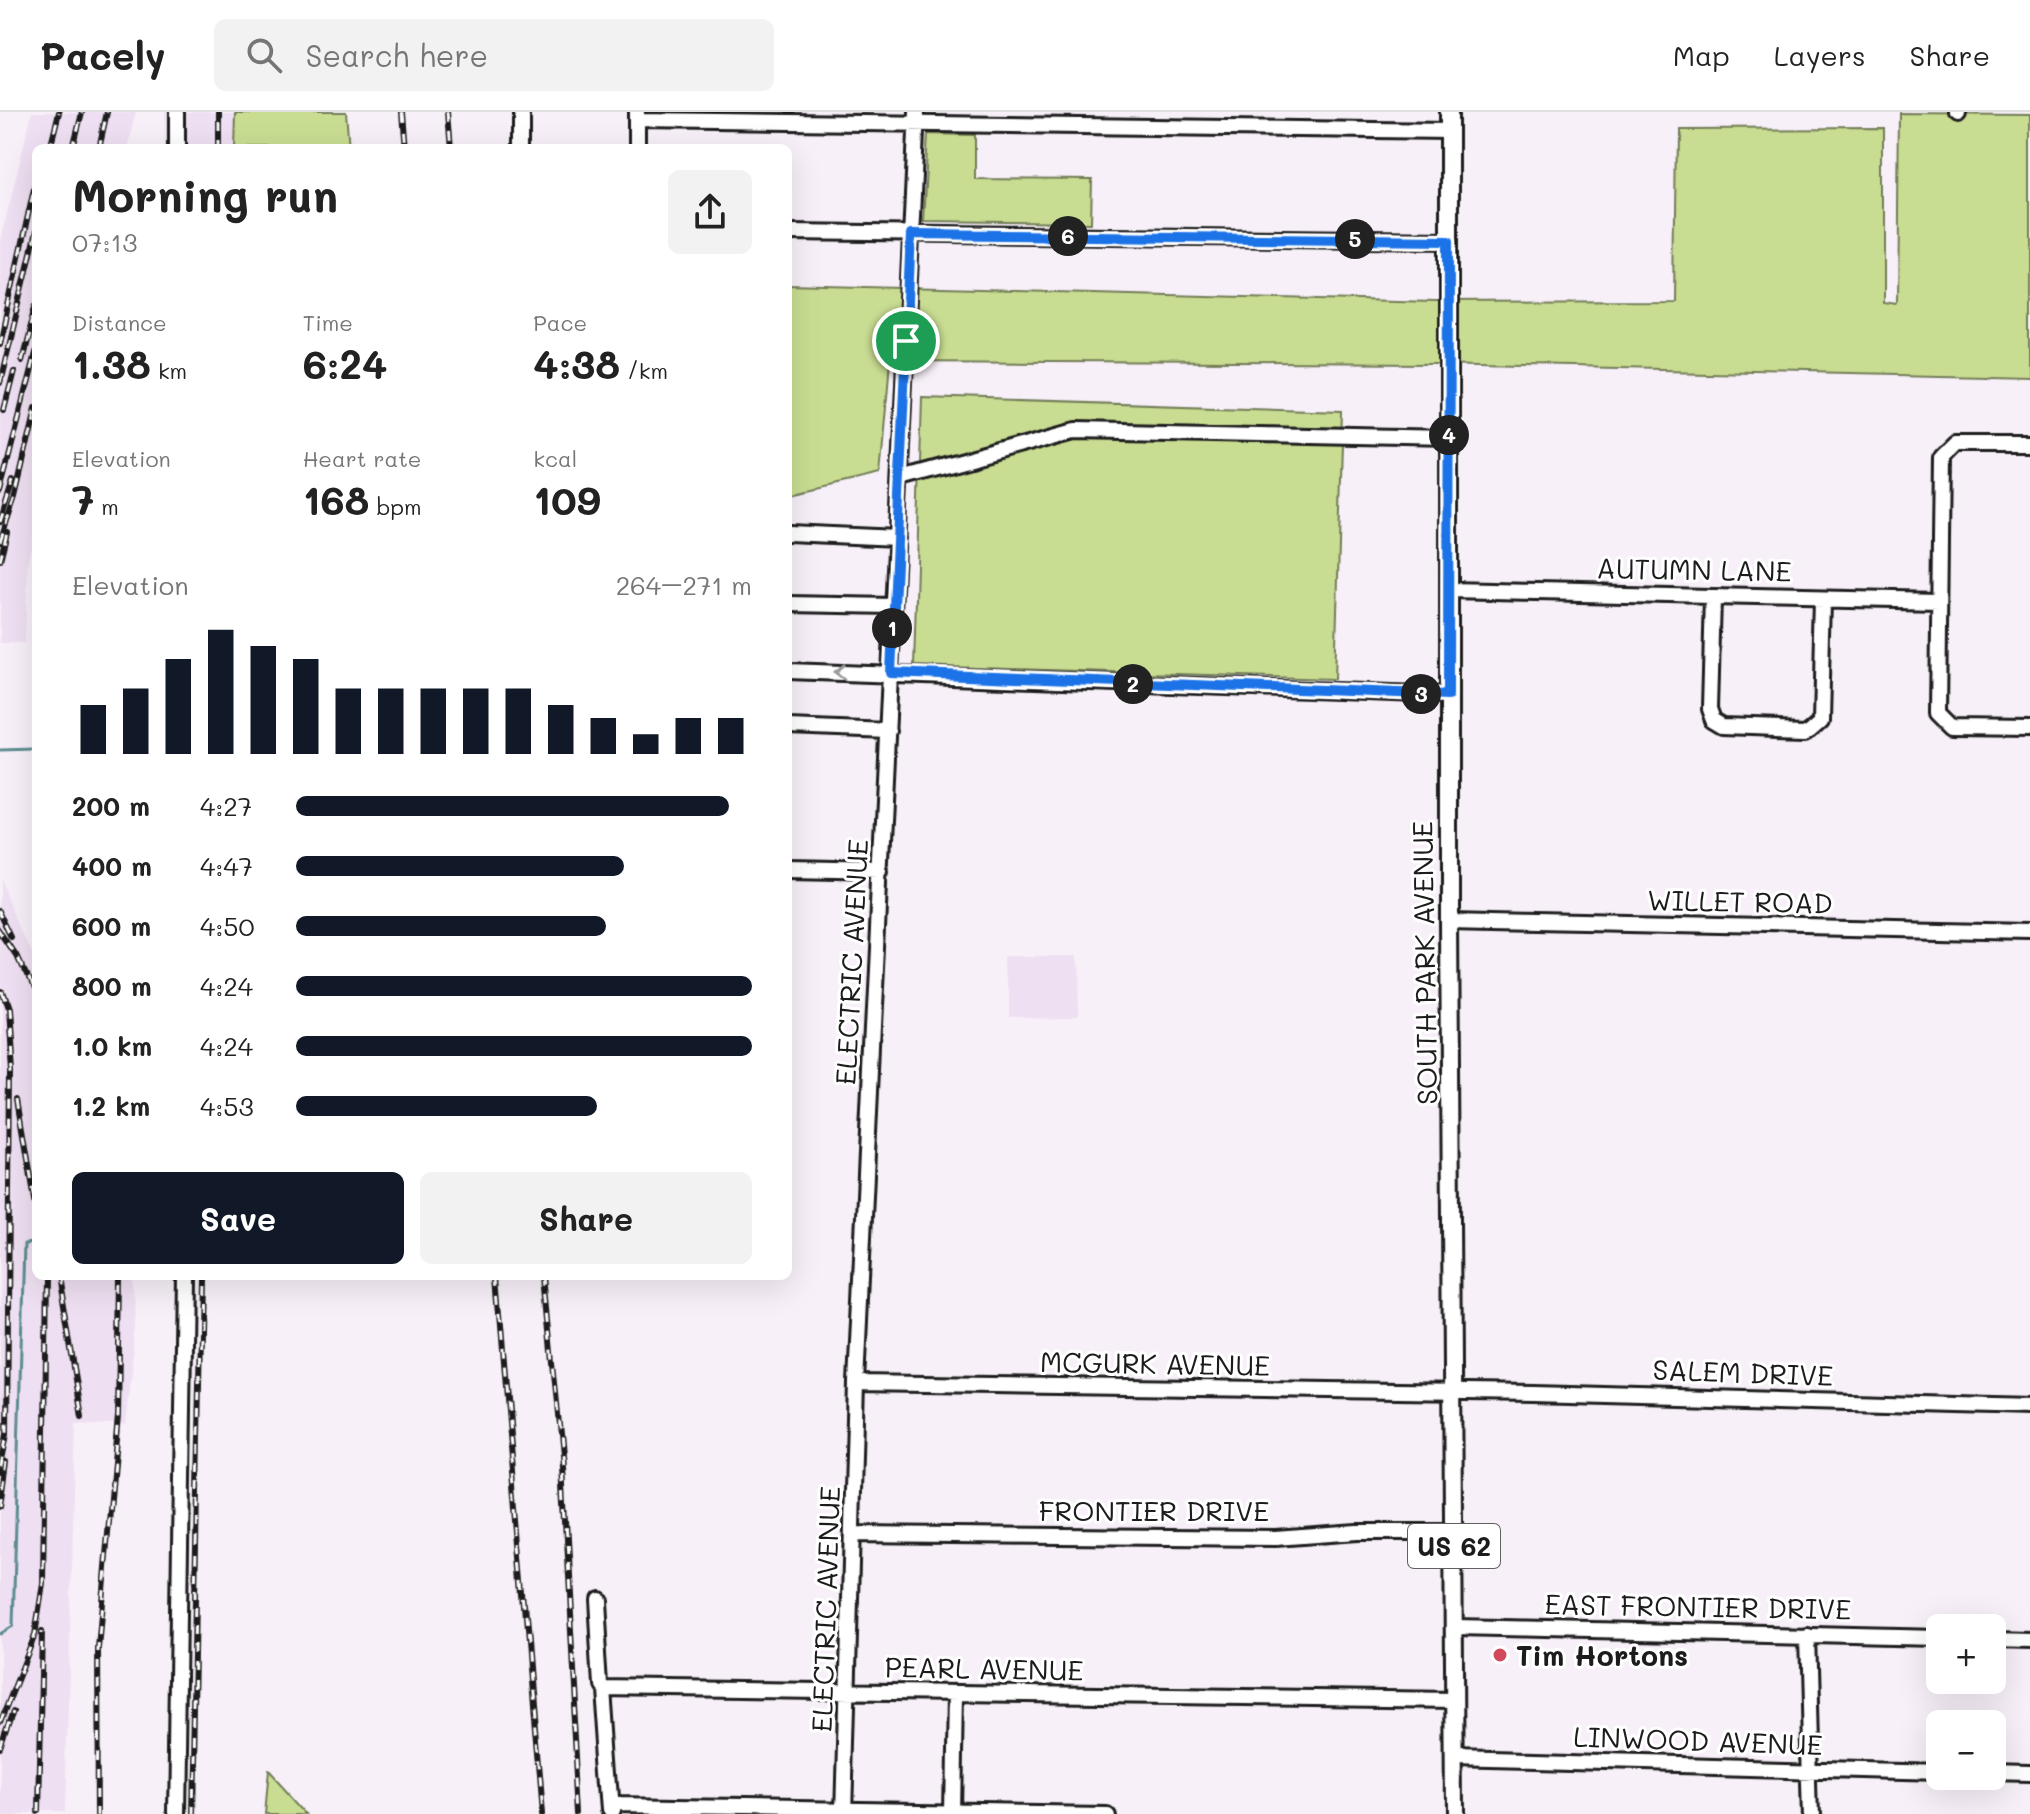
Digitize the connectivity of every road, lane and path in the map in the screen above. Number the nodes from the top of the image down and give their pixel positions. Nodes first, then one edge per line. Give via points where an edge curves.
1 (177, 112) edge
2 (521, 112) edge
3 (1449, 112) edge
4 (637, 116) edge
5 (916, 118) edge
6 (1449, 131) junction
7 (177, 144) edge
8 (521, 144) edge
9 (637, 144) edge
10 (792, 232) edge
11 (911, 234) junction
12 (1449, 240) junction
13 (1449, 438) junction
14 (2030, 443) edge
15 (901, 478) junction
16 (792, 533) edge
17 (897, 538) junction
18 (1448, 590) junction
19 (1713, 596) junction
20 (1823, 599) junction
21 (1939, 601) junction
22 (792, 604) edge
23 (893, 606) junction
24 (792, 671) edge
25 (891, 673) junction
26 (1448, 695) junction
27 (792, 727) edge
28 (2030, 728) edge
29 (888, 731) junction
30 (792, 870) edge
31 (882, 872) junction
32 (1449, 920) junction
33 (2030, 933) edge
34 (184, 1280) edge
35 (856, 1383) junction
36 (1454, 1393) junction
37 (2030, 1407) edge
38 (1454, 1532) junction
39 (854, 1534) junction
40 (595, 1598) dead end
41 (1455, 1627) junction
42 (1807, 1634) junction
43 (1926, 1638) edge
44 (2006, 1639) edge
45 (2030, 1640) edge
46 (603, 1688) junction
47 (846, 1692) junction
48 (955, 1693) junction
49 (1455, 1700) junction
50 (1455, 1759) junction
51 (1811, 1769) junction
52 (1926, 1772) edge
53 (2006, 1773) edge
54 (2030, 1774) edge
55 (612, 1810) edge
56 (770, 1811) edge
57 (844, 1811) edge
58 (953, 1812) edge
59 (176, 1814) edge
60 (1105, 1814) edge
61 (1455, 1814) edge
62 (1812, 1814) edge

1 - 7 street
2 - 8 street
3 - 6 main road, SOUTH PARK AVENUE / US 62
4 - 5 street
4 - 9 street
5 - 6 street
5 - 11 street, ELECTRIC AVENUE
6 - 12 main road, SOUTH PARK AVENUE / US 62
10 - 11 street
11 - 12 street
11 - 15 street, ELECTRIC AVENUE
12 - 13 main road, SOUTH PARK AVENUE / US 62
13 - 15 street via 1076,430
13 - 18 main road, SOUTH PARK AVENUE / US 62
14 - 21 street via 1958,443 1944,451
15 - 17 street, ELECTRIC AVENUE
16 - 17 street
17 - 23 street, ELECTRIC AVENUE
18 - 19 street, AUTUMN LANE
18 - 26 main road, SOUTH PARK AVENUE / US 62
19 - 20 street, AUTUMN LANE
19 - 20 street via 1714,720 1724,726 1806,729 1820,717
20 - 21 street, AUTUMN LANE
21 - 28 street via 1941,719 1952,727
22 - 23 street
23 - 25 street, ELECTRIC AVENUE
25 -> 24 street
25 - 26 street
25 - 29 street, ELECTRIC AVENUE
26 - 32 main road, SOUTH PARK AVENUE / US 62
27 - 29 street
29 - 31 street, ELECTRIC AVENUE
30 - 31 street
31 - 35 street, ELECTRIC AVENUE
32 - 33 street, WILLET ROAD
32 - 36 main road, SOUTH PARK AVENUE / US 62
34 - 59 street
35 - 36 street, MCGURK AVENUE
35 - 39 street, ELECTRIC AVENUE
36 - 37 street, SALEM DRIVE
36 - 38 main road, SOUTH PARK AVENUE / US 62
38 - 39 street, FRONTIER DRIVE via 1275,1538
38 - 41 main road, SOUTH PARK AVENUE / US 62
39 - 47 street, ELECTRIC AVENUE
40 - 46 street
41 - 42 street, EAST FRONTIER DRIVE
41 - 49 main road, SOUTH PARK AVENUE / US 62
42 - 43 street, EAST FRONTIER DRIVE
42 - 51 street
44 - 45 street
46 - 47 street, PEARL AVENUE
46 - 55 street
47 - 48 street, PEARL AVENUE
47 - 57 street, ELECTRIC AVENUE
48 - 49 street, PEARL AVENUE
48 - 58 street
49 - 50 main road, SOUTH PARK AVENUE / US 62
50 - 51 street, LINWOOD AVENUE
50 - 61 main road, SOUTH PARK AVENUE / US 62
51 - 52 street, LINWOOD AVENUE
51 - 62 street
53 - 54 street
55 - 56 street
56 - 57 street
57 - 58 street
58 - 60 street

